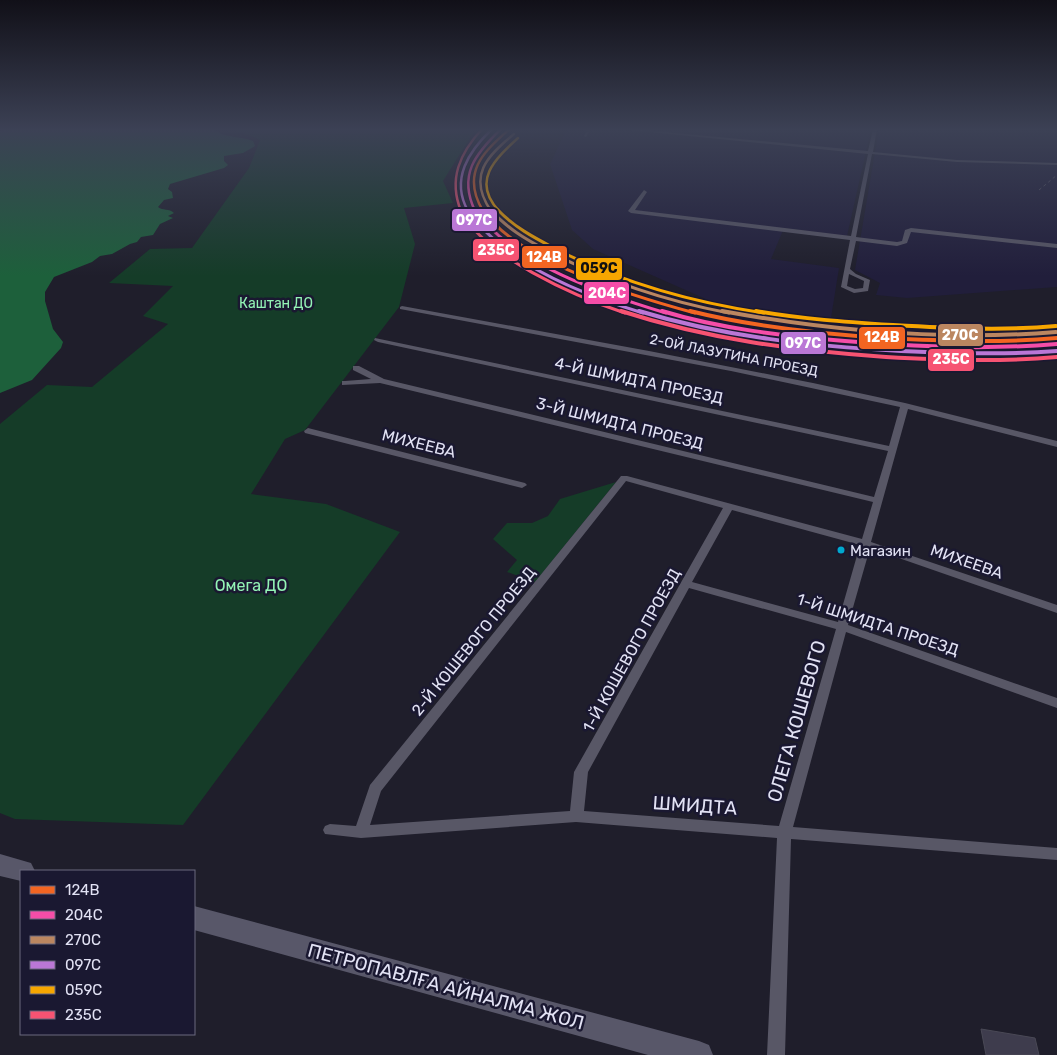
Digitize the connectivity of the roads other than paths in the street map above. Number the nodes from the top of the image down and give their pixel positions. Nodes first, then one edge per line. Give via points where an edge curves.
1 (865, 178) edge
2 (644, 192) dead end
3 (853, 239) junction
4 (1057, 246) edge
5 (847, 269) junction
6 (402, 308) dead end
7 (378, 340) dead end
8 (356, 368) dead end
9 (382, 381) junction
10 (345, 383) dead end
11 (905, 405) junction
12 (308, 431) dead end
13 (1057, 444) edge
14 (893, 449) junction
15 (522, 485) dead end
16 (878, 501) junction
17 (729, 506) junction
18 (867, 543) junction
19 (687, 584) junction
20 (1057, 609) edge
21 (842, 627) junction
22 (1057, 703) edge
23 (576, 816) junction
24 (330, 830) dead end
25 (361, 832) junction
26 (784, 832) junction
27 (1057, 854) edge
28 (0, 865) edge
29 (20, 870) edge
30 (195, 918) edge
31 (699, 1055) edge
32 (776, 1055) edge

1 - 3 street
2 - 3 street via 632,212
3 - 4 street via 901,244 905,242 908,231 912,230
3 - 5 street
5 - 5 street via 844,287 854,291 866,290 867,280
6 - 11 street, 2-ОЙ ЛАЗУТИНА ПРОЕЗД via 701,362
7 - 14 street, 4-Й ШМИДТА ПРОЕЗД
8 - 9 street, 3-Й ШМИДТА ПРОЕЗД
9 - 10 street
9 - 16 street, 3-Й ШМИДТА ПРОЕЗД
11 - 13 street, 2-ОЙ ЛАЗУТИНА ПРОЕЗД
11 - 14 street, ОЛЕГА КОШЕВОГО
12 - 15 street, МИХЕЕВА
14 - 16 street, ОЛЕГА КОШЕВОГО
16 - 18 street, ОЛЕГА КОШЕВОГО
17 - 18 street
17 - 19 street, 1-Й КОШЕВОГО ПРОЕЗД
17 - 25 street, 2-Й КОШЕВОГО ПРОЕЗД via 624,478 374,789
18 - 20 street, МИХЕЕВА
18 - 21 street, ОЛЕГА КОШЕВОГО
19 - 21 street, 1-Й ШМИДТА ПРОЕЗД
19 - 23 street, 1-Й КОШЕВОГО ПРОЕЗД via 581,772
21 - 22 street, 1-Й ШМИДТА ПРОЕЗД
21 - 26 street, ОЛЕГА КОШЕВОГО
23 - 25 street, ШМИДТА
23 - 26 street, ШМИДТА
24 - 25 street, ШМИДТА
26 - 27 street, ШМИДТА
26 - 32 street, ОЛЕГА КОШЕВОГО
28 - 29 highway
30 - 31 highway, ПЕТРОПАВЛҒА АЙНАЛМА ЖОЛ

